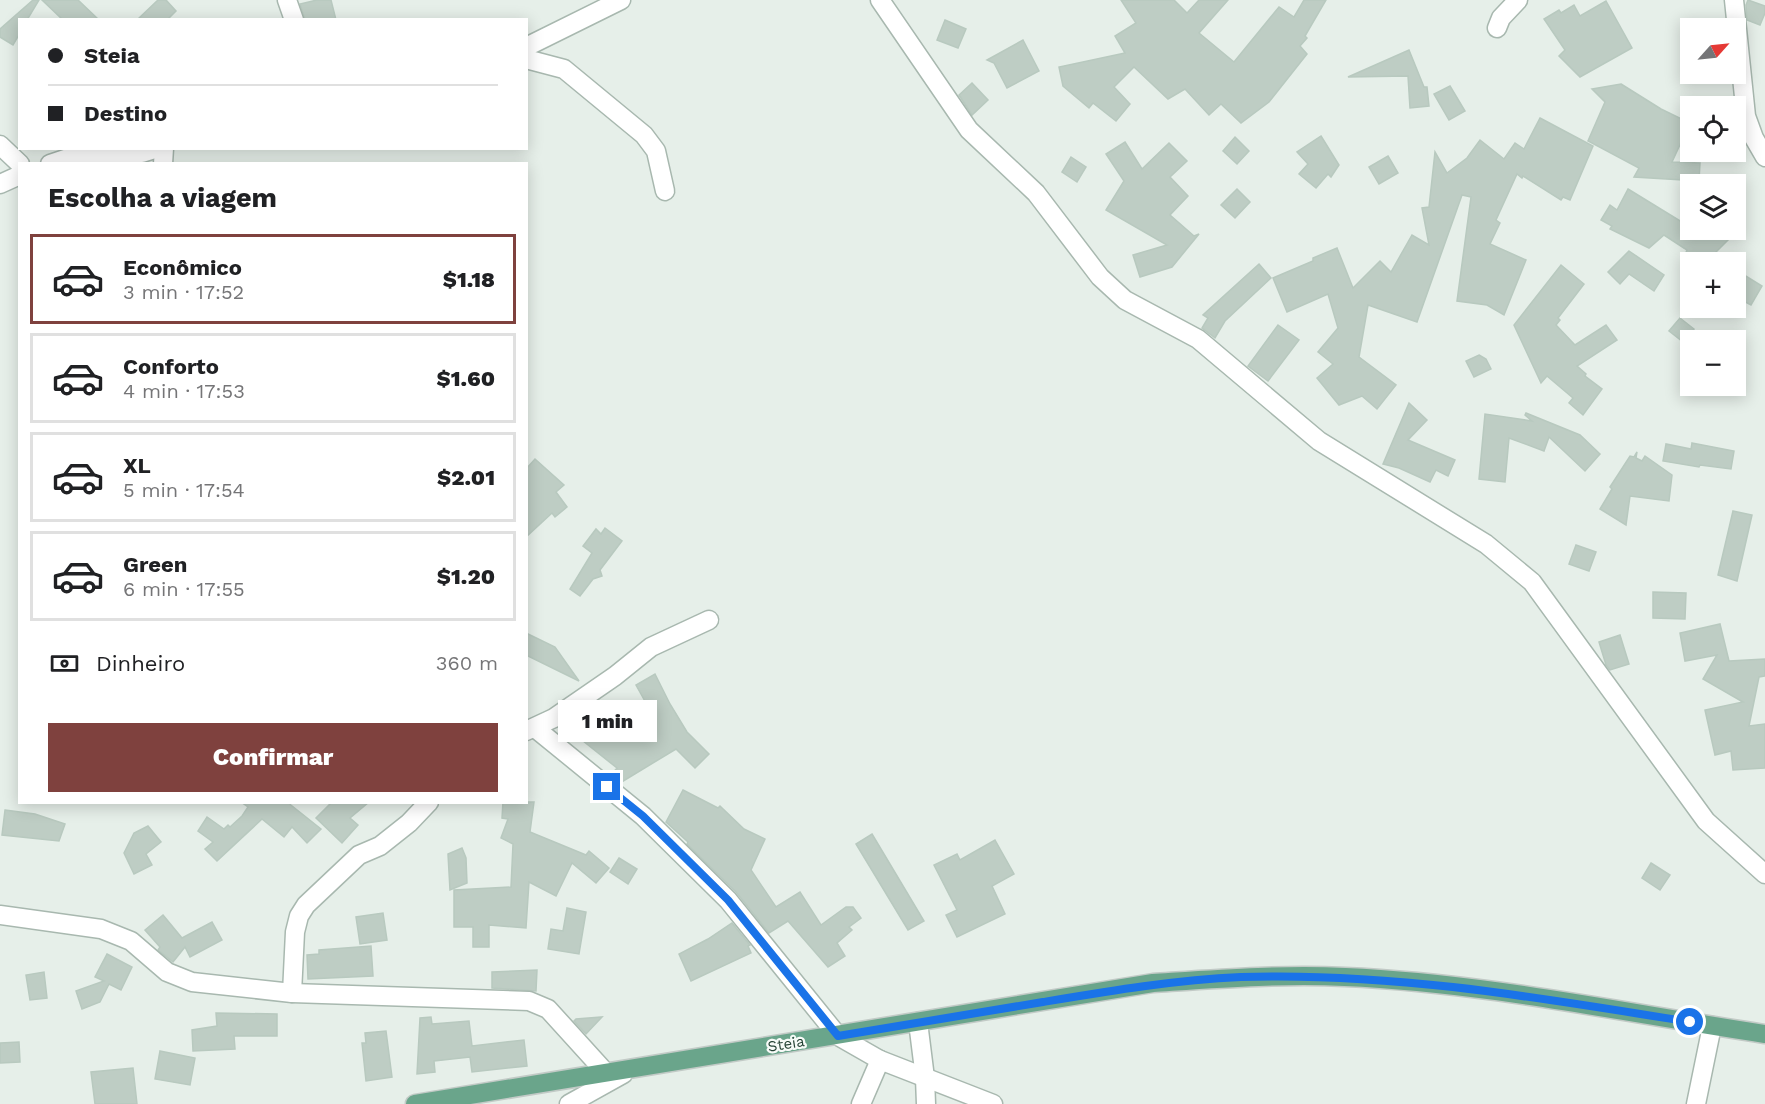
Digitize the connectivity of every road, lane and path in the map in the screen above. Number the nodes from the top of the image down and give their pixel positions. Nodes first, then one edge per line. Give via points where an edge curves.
1 (287, 0) edge
2 (621, 0) edge
3 (880, 0) edge
4 (1518, 0) edge
5 (1734, 0) edge
6 (293, 18) edge
7 (1497, 28) dead end
8 (528, 46) edge
9 (528, 60) edge
10 (0, 145) edge
11 (152, 150) edge
12 (1765, 157) edge
13 (18, 162) edge
14 (56, 162) edge
15 (18, 176) edge
16 (0, 184) edge
17 (665, 191) dead end
18 (709, 620) dead end
19 (531, 730) edge
20 (427, 804) edge
21 (1765, 874) edge
22 (0, 915) edge
23 (292, 993) junction
24 (918, 1022) junction
25 (1712, 1026) junction
26 (1765, 1034) edge
27 (838, 1036) junction
28 (880, 1060) junction
29 (632, 1069) junction
30 (607, 1074) junction
31 (925, 1078) junction
32 (415, 1104) edge
33 (569, 1104) edge
34 (861, 1104) edge
35 (926, 1104) edge
36 (993, 1104) edge
37 (1696, 1104) edge

1 - 6 street
2 - 8 street
3 - 21 street via 969,129 1036,193 1100,277 1125,300 1198,339 1319,441 1486,543 1532,582 1706,821
4 - 7 street
5 - 12 street via 1746,116
9 - 17 street via 564,69 644,135 656,151
10 - 13 street
11 - 14 street via 83,153
15 - 16 street
18 - 19 street via 651,647 615,676
19 - 27 street via 643,816 728,900
20 - 23 street via 380,846 359,855 306,905 295,932
22 - 23 street via 118,934 167,972 192,982
23 - 30 street via 529,1001 548,1009
24 - 25 main road, Steia via 1153,983 1240,977 1344,977 1536,997
24 - 27 main road, Steia
24 - 31 street
25 - 26 main road, Steia
25 - 37 street
27 - 28 street
27 - 29 main road, Steia
28 - 31 street
28 - 34 street
29 - 30 main road, Steia
29 - 33 street
30 - 32 main road, Steia
31 - 35 street
31 - 36 street

